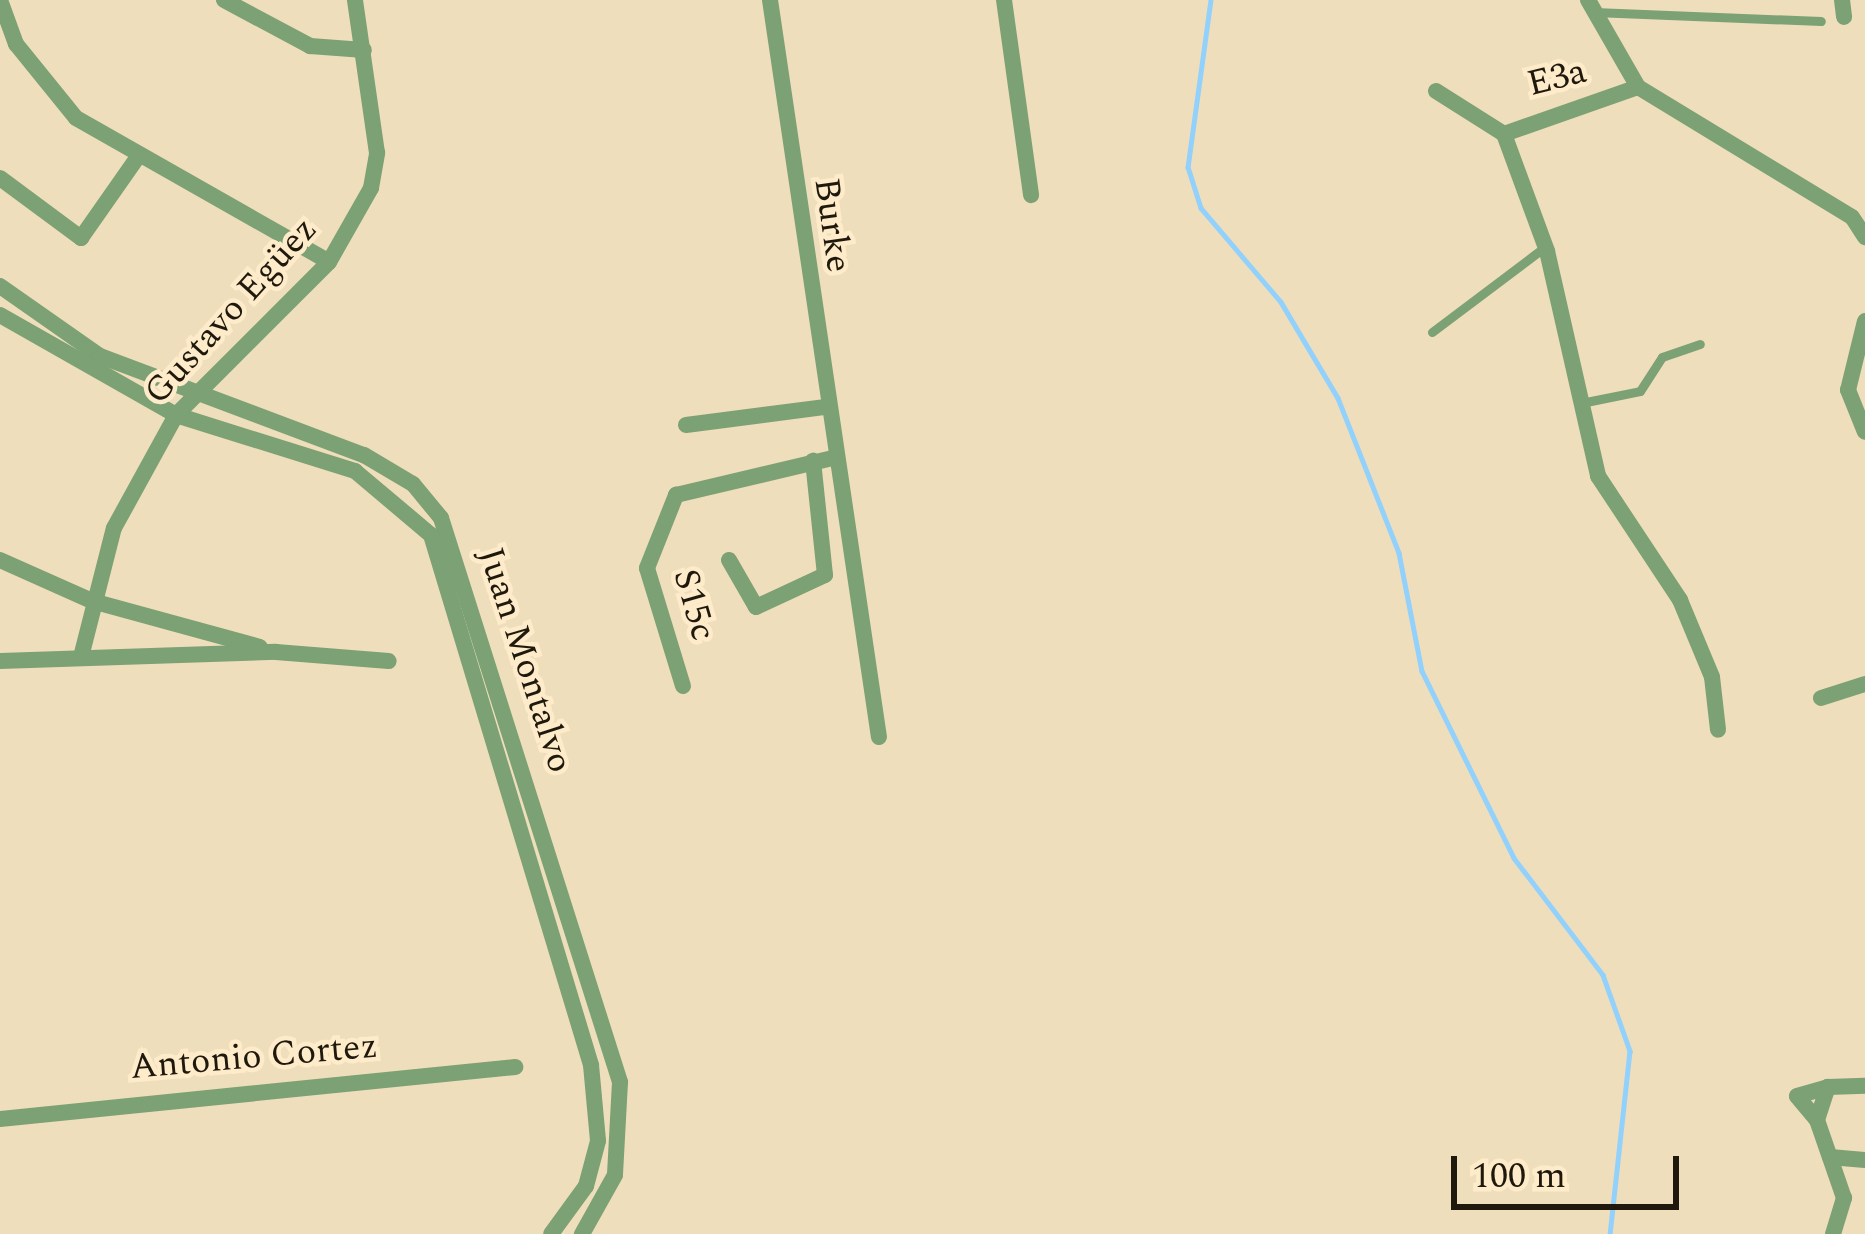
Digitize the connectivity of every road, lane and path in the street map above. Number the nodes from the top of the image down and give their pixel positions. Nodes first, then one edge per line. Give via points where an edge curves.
1 (0, 0) edge
2 (224, 0) edge
3 (355, 0) edge
4 (770, 0) edge
5 (1004, 0) edge
6 (1591, 6) edge
7 (1821, 21) dead end
8 (364, 50) junction
9 (1638, 87) junction
10 (1436, 91) dead end
11 (1504, 134) junction
12 (137, 158) junction
13 (0, 178) edge
14 (1031, 195) dead end
15 (1858, 218) edge
16 (1865, 237) edge
17 (1545, 247) junction
18 (329, 262) junction
19 (0, 286) edge
20 (0, 315) edge
21 (1865, 321) edge
22 (1432, 332) dead end
23 (1700, 344) dead end
24 (198, 396) junction
25 (1581, 403) junction
26 (824, 407) junction
27 (176, 415) junction
28 (686, 425) dead end
29 (1865, 432) edge
30 (833, 458) junction
31 (813, 461) junction
32 (0, 560) edge
33 (729, 560) dead end
34 (92, 601) junction
35 (468, 604) junction
36 (276, 652) junction
37 (81, 657) junction
38 (0, 661) edge
39 (389, 661) dead end
40 (1865, 684) edge
41 (682, 686) dead end
42 (1821, 698) dead end
43 (1718, 730) dead end
44 (879, 737) dead end
45 (515, 1067) dead end
46 (1865, 1086) edge
47 (1828, 1088) junction
48 (0, 1119) edge
49 (1817, 1120) junction
50 (1830, 1157) junction
51 (1865, 1160) edge
52 (551, 1234) edge
53 (582, 1234) edge
54 (1832, 1234) edge

1 - 12 street via 16,44 76,118
2 - 8 street via 310,46
3 - 8 street, Gustavo Egüez
4 - 26 street, Burke
5 - 14 street
6 - 7 lane
6 - 9 street
8 - 18 street, Gustavo Egüez via 377,152 371,188
9 - 11 street, E3a
9 - 15 street
10 - 11 street, E3a
11 - 17 street
12 - 13 street via 81,238
12 - 18 street
15 - 16 street
17 - 22 lane
17 - 25 street
18 - 24 street, Gustavo Egüez
19 - 24 street, Juan Montalvo via 100,356
20 - 27 street, Juan Montalvo
21 - 29 street via 1848,390
23 - 25 lane via 1662,357 1640,391
24 - 27 street, Gustavo Egüez
24 - 35 street, Juan Montalvo via 413,484 441,518
25 - 43 street via 1610,501 1680,600 1706,659
26 - 28 street
26 - 30 street, Burke
27 - 34 street, Gustavo Egüez via 114,528
27 - 35 street, Juan Montalvo via 355,471 396,496 430,535
30 - 31 street, S15c
30 - 44 street, Burke
31 - 33 street via 825,575 756,607
31 - 41 street, S15c via 676,495 647,568
32 - 34 street
34 - 36 street
34 - 37 street, Gustavo Egüez
35 - 52 street, Juan Montalvo via 591,1065 598,1141 586,1186
35 - 53 street, Juan Montalvo via 620,1082 616,1174
36 - 37 street
36 - 39 street
37 - 38 street
40 - 42 street
45 - 48 street, Antonio Cortez
46 - 47 street
47 - 49 street
47 - 49 street via 1797,1096
49 - 50 street
50 - 51 street
50 - 54 street via 1844,1198

